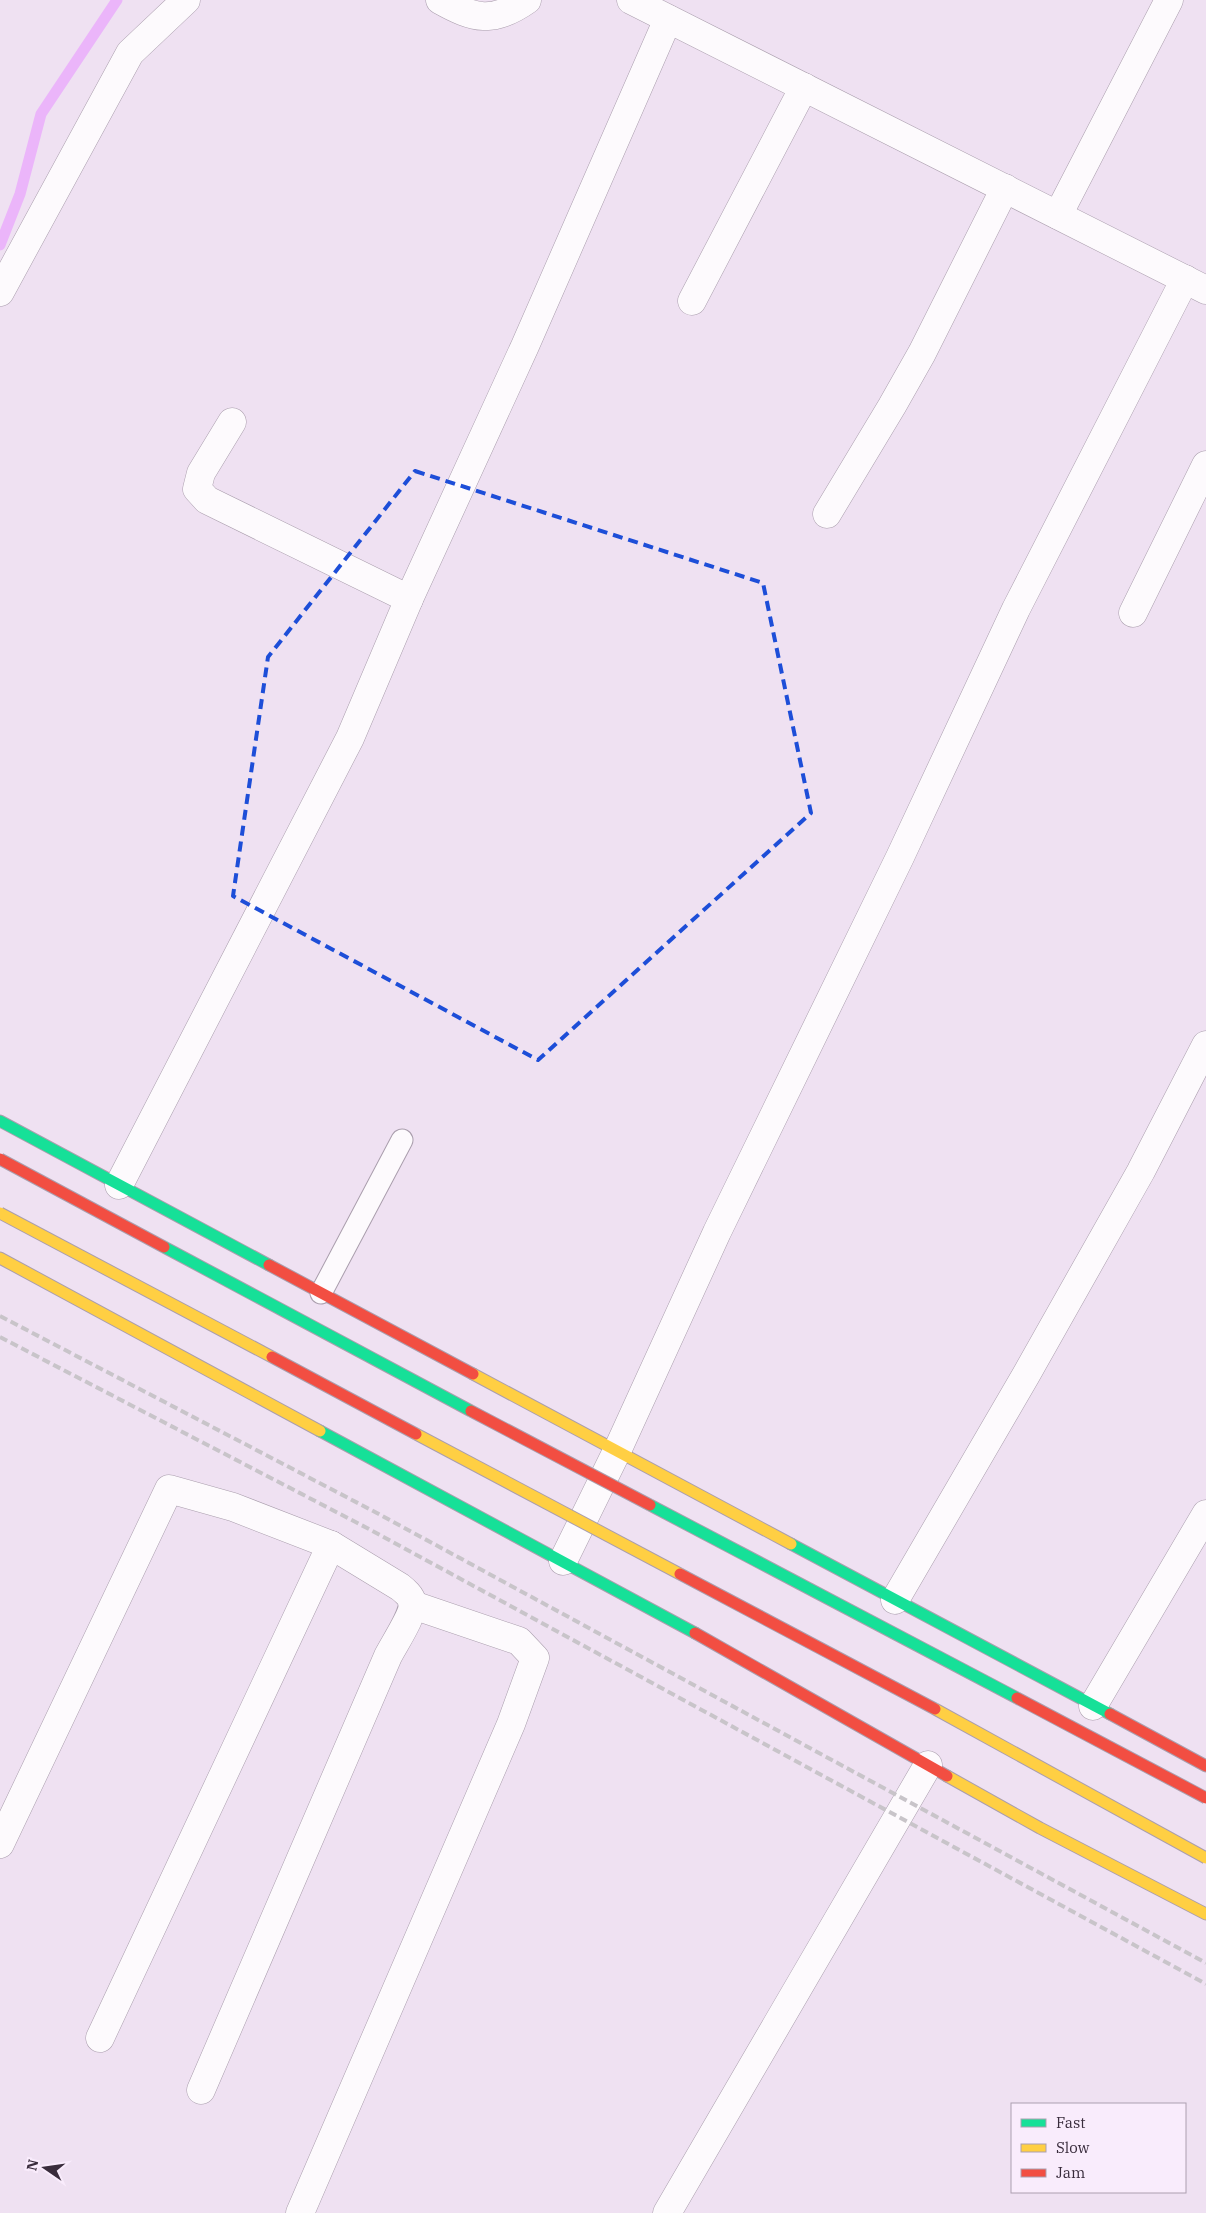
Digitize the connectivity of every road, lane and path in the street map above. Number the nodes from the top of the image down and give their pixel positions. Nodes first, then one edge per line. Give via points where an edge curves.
1 (440, 0) edge
2 (527, 0) edge
3 (631, 0) edge
4 (1169, 0) edge
5 (183, 1) edge
6 (668, 19) junction
7 (804, 87) junction
8 (1004, 188) junction
9 (1058, 215) junction
10 (1195, 285) edge
11 (0, 292) edge
12 (692, 301) dead end
13 (232, 422) dead end
14 (1206, 465) edge
15 (827, 514) dead end
16 (409, 599) junction
17 (1133, 613) dead end
18 (1206, 1045) edge
19 (0, 1121) edge
20 (402, 1140) dead end
21 (0, 1159) edge
22 (119, 1185) junction
23 (0, 1213) edge
24 (0, 1258) edge
25 (321, 1293) junction
26 (617, 1451) junction
27 (1206, 1514) edge
28 (331, 1545) junction
29 (563, 1561) junction
30 (895, 1600) junction
31 (413, 1604) junction
32 (1093, 1706) junction
33 (928, 1765) junction
34 (1206, 1766) edge
35 (1206, 1798) edge
36 (0, 1844) edge
37 (1206, 1858) edge
38 (1206, 1914) edge
39 (100, 2038) dead end
40 (201, 2090) dead end
41 (300, 2213) edge
42 (667, 2213) edge

1 - 2 street via 466,13 487,17 517,7
3 - 6 street
4 - 9 street
5 - 11 street via 130,53
6 - 7 street
6 - 16 street via 525,346
7 - 8 street
7 - 12 street
8 - 9 street
8 - 15 street via 922,352
9 - 10 street
10 - 26 street via 1016,609 900,857 717,1232
13 - 16 street via 201,472 197,489 200,494
14 - 17 street
16 - 22 street via 350,738
18 - 30 street via 1136,1179
19 - 22 main road
20 - 25 lane
21 - 35 main road, bridge
22 - 25 main road
23 - 37 main road, bridge via 956,1720
24 - 29 main road
25 - 26 main road
26 - 29 street
26 - 30 main road
27 - 32 street
28 - 31 street via 400,1587
28 - 36 street via 233,1507 170,1490
28 - 39 street
29 - 33 main road
30 - 32 main road
31 - 40 street
31 - 41 street via 519,1641 535,1658 512,1724
32 - 34 main road
33 - 38 main road via 1040,1828
33 - 42 street

